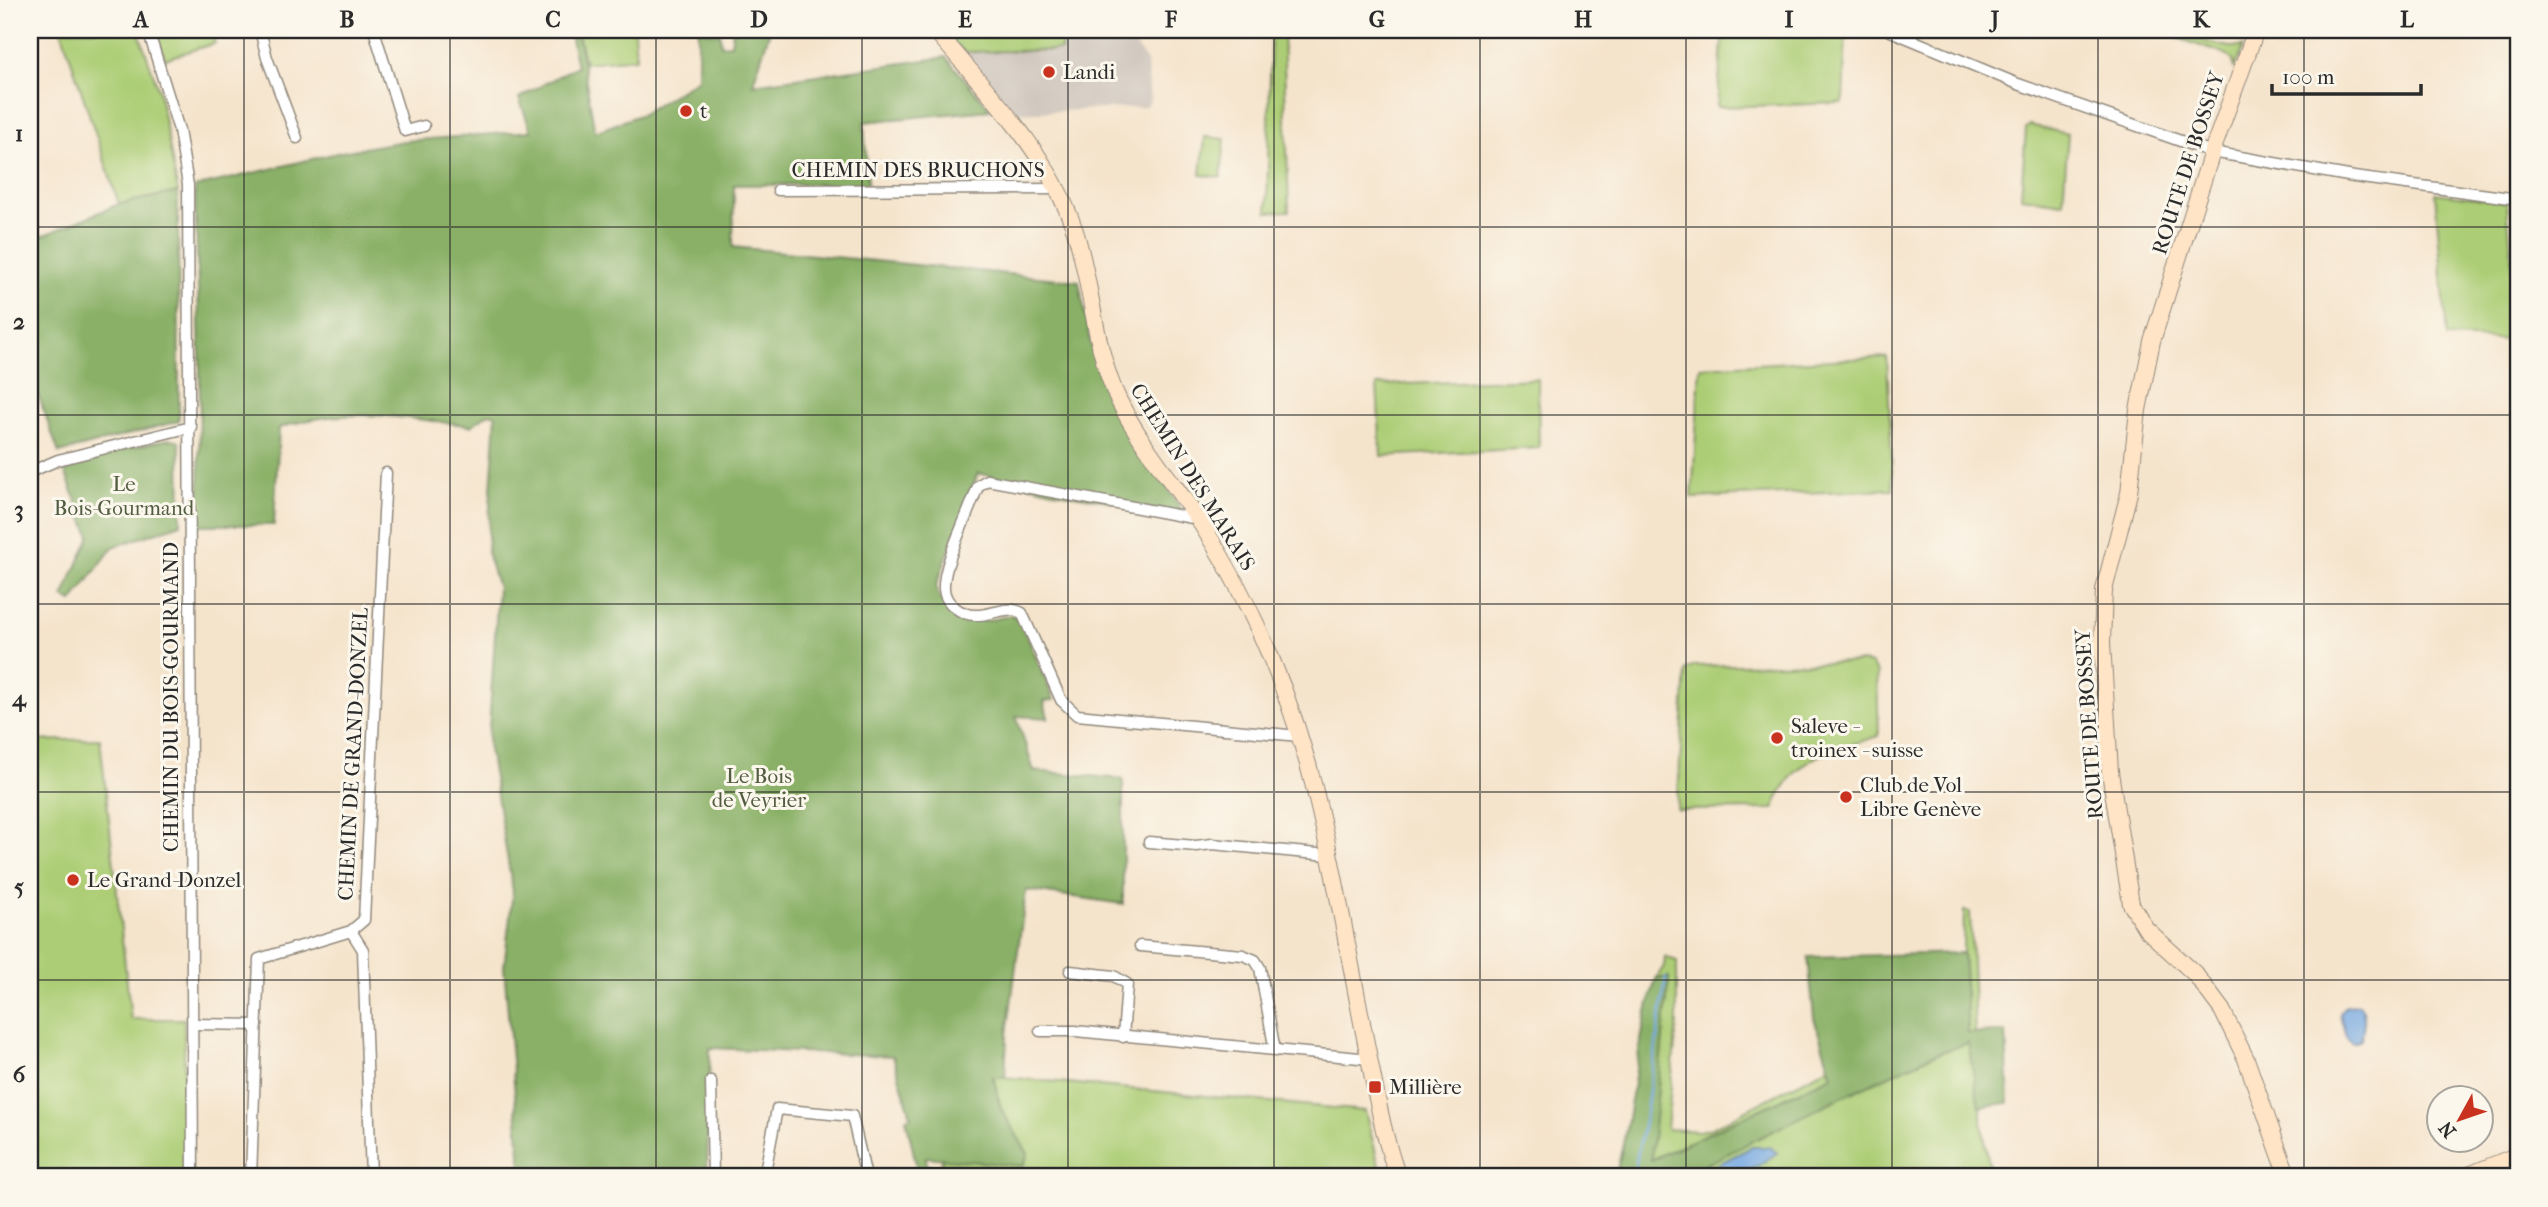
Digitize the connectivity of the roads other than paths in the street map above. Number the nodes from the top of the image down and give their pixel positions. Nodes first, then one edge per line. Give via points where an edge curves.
1 (148, 30) edge
2 (260, 30) edge
3 (374, 30) edge
4 (934, 30) edge
5 (1888, 30) edge
6 (2256, 30) edge
7 (424, 125) dead end
8 (298, 138) dead end
9 (2212, 152) junction
10 (778, 190) dead end
11 (1058, 190) junction
12 (2518, 198) edge
13 (191, 427) junction
14 (30, 472) edge
15 (386, 472) dead end
16 (1198, 519) junction
17 (1299, 736) junction
18 (1149, 842) dead end
19 (1328, 855) junction
20 (351, 931) junction
21 (1140, 946) dead end
22 (1070, 971) dead end
23 (193, 1024) junction
24 (257, 1026) junction
25 (1040, 1031) dead end
26 (1123, 1037) junction
27 (1275, 1051) junction
28 (1370, 1059) junction
29 (711, 1081) dead end
30 (2518, 1155) edge
31 (193, 1177) edge
32 (251, 1177) edge
33 (371, 1177) edge
34 (713, 1177) edge
35 (764, 1177) edge
36 (866, 1177) edge
37 (1398, 1177) edge
38 (2288, 1177) edge
39 (2464, 1177) edge

1 - 13 street, CHEMIN DU BOIS-GOURMAND via 179,130 188,185
2 - 8 street
3 - 7 street via 405,131
4 - 11 street, CHEMIN DES MARAIS via 1027,142
5 - 9 street via 2018,84
6 - 9 street, ROUTE DE BOSSEY
9 - 12 street
9 - 38 street, ROUTE DE BOSSEY via 2141,388 2129,493 2102,606 2105,723 2131,904 2146,929 2195,974 2222,1010 2246,1059
10 - 11 street, CHEMIN DES BRUCHONS
11 - 16 street, CHEMIN DES MARAIS via 1079,244 1097,337 1112,385 1135,429
13 - 14 street via 58,460
13 - 23 street, CHEMIN DU BOIS-GOURMAND
15 - 20 street, CHEMIN DE GRAND-DONZEL via 366,905 363,920
16 - 17 street, CHEMIN DES MARAIS via 1253,620
16 - 17 street via 993,480 978,486 955,548 945,594 958,611 972,615 1012,609 1022,613 1060,707 1084,718
17 - 19 street, CHEMIN DES MARAIS
18 - 19 street
19 - 28 street, CHEMIN DES MARAIS
20 - 24 street, CHEMIN DE GRAND-DONZEL via 259,959
20 - 33 street via 363,950
21 - 27 street via 1255,960
22 - 26 street via 1114,976 1127,984
23 - 24 street
23 - 31 street, CHEMIN DU BOIS-GOURMAND
24 - 32 street, CHEMIN DE GRAND-DONZEL
25 - 26 street
26 - 27 street
27 - 28 street
28 - 37 street, CHEMIN DES MARAIS
29 - 34 street
30 - 39 street
35 - 36 street via 777,1109 852,1116

